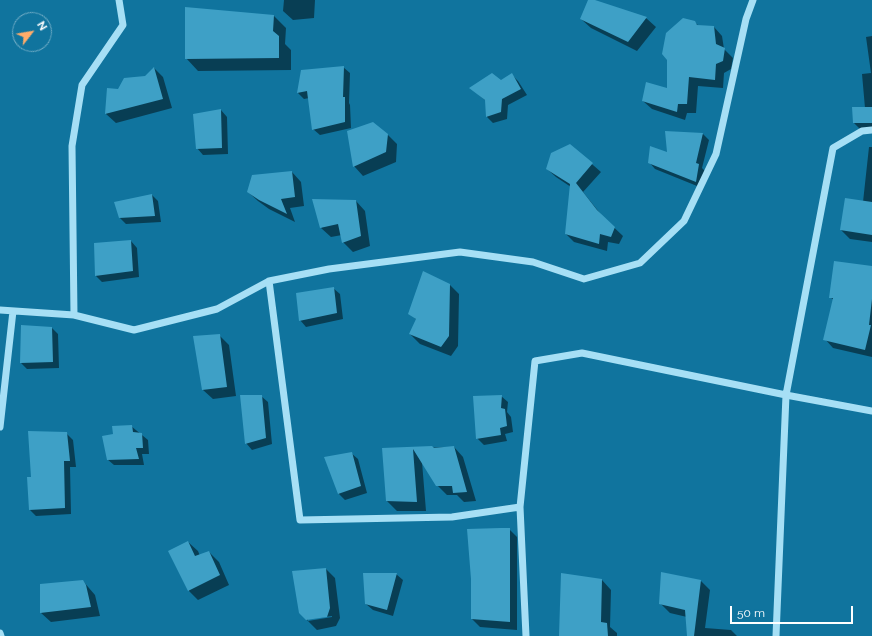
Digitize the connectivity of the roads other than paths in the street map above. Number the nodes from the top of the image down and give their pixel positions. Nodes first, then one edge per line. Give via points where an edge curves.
1 (119, 0) edge
2 (753, 0) edge
3 (872, 130) edge
4 (269, 281) junction
5 (0, 310) edge
6 (13, 311) junction
7 (74, 315) junction
8 (786, 395) junction
9 (872, 411) edge
10 (0, 427) edge
11 (520, 507) junction
12 (0, 633) edge
13 (0, 636) edge
14 (526, 636) edge
15 (776, 636) edge

1 - 7 street via 123,25 82,85 72,146
2 - 4 street via 746,19 716,154 684,221 640,263 584,279 533,262 460,252 328,269
3 - 8 street via 862,131 833,148
4 - 7 street via 217,310 134,330
4 - 11 street via 300,520 452,517
5 - 6 street
6 - 7 street
6 - 10 street
8 - 9 street
8 - 11 street via 582,354 535,361
8 - 15 street
11 - 14 street
12 - 13 street

